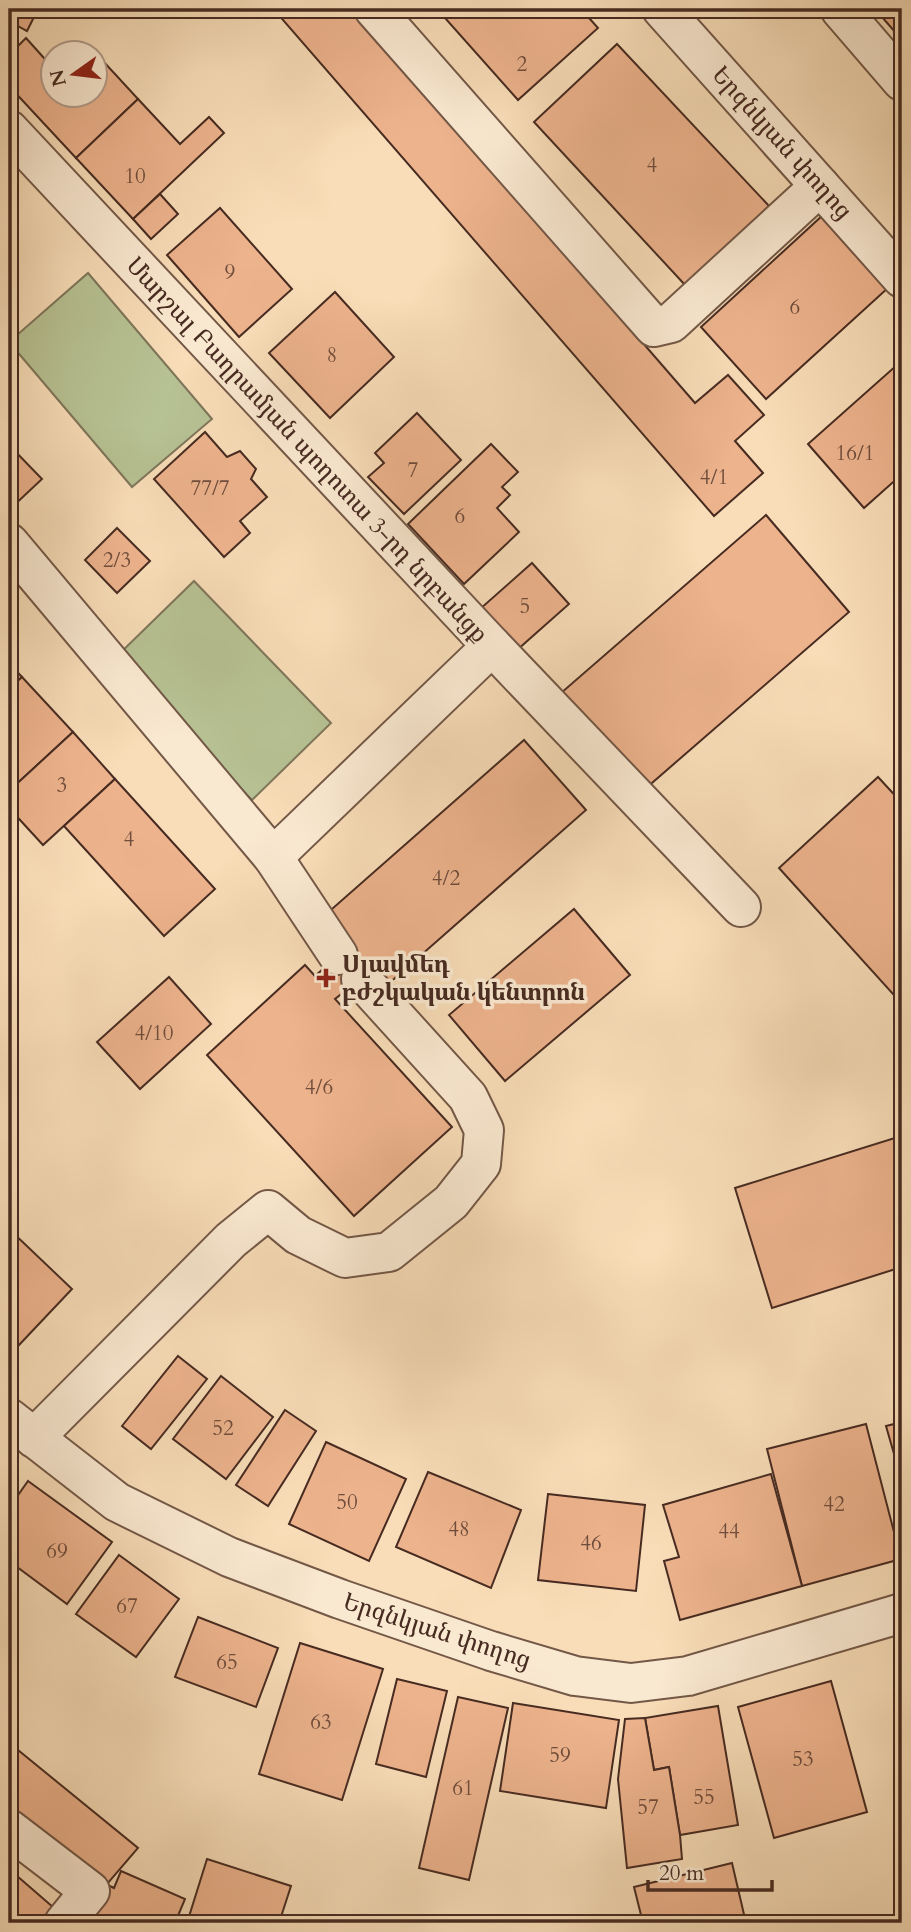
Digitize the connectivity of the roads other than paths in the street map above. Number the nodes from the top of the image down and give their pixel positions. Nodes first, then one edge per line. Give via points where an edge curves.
1 (374, 9) edge
2 (662, 9) edge
3 (839, 9) edge
4 (902, 81) edge
5 (9, 130) edge
6 (820, 186) junction
7 (902, 278) edge
8 (9, 543) edge
9 (492, 646) junction
10 (274, 857) junction
11 (741, 907) dead end
12 (21, 1428) edge
13 (902, 1613) edge
14 (9, 1829) edge
15 (64, 1923) edge

1 - 6 street via 654,327 671,323
2 - 6 street, Երզնկյան փողոց
3 - 4 street
5 - 9 street, Մարշալ Բաղրամյան պողոտա 3-րդ նրբանցք
6 - 7 street, Երզնկյան փողոց
8 - 10 street
9 - 10 street, Մարշալ Բաղրամյան պողոտա 3-րդ նրբանցք
9 - 11 street
10 - 12 street via 350,967 468,1097 484,1130 481,1164 451,1202 389,1252 345,1258 298,1235 268,1210
12 - 13 street, Երզնկյան փողոց via 117,1502 229,1557 340,1600 575,1676 631,1683 688,1676
14 - 15 street via 90,1891

